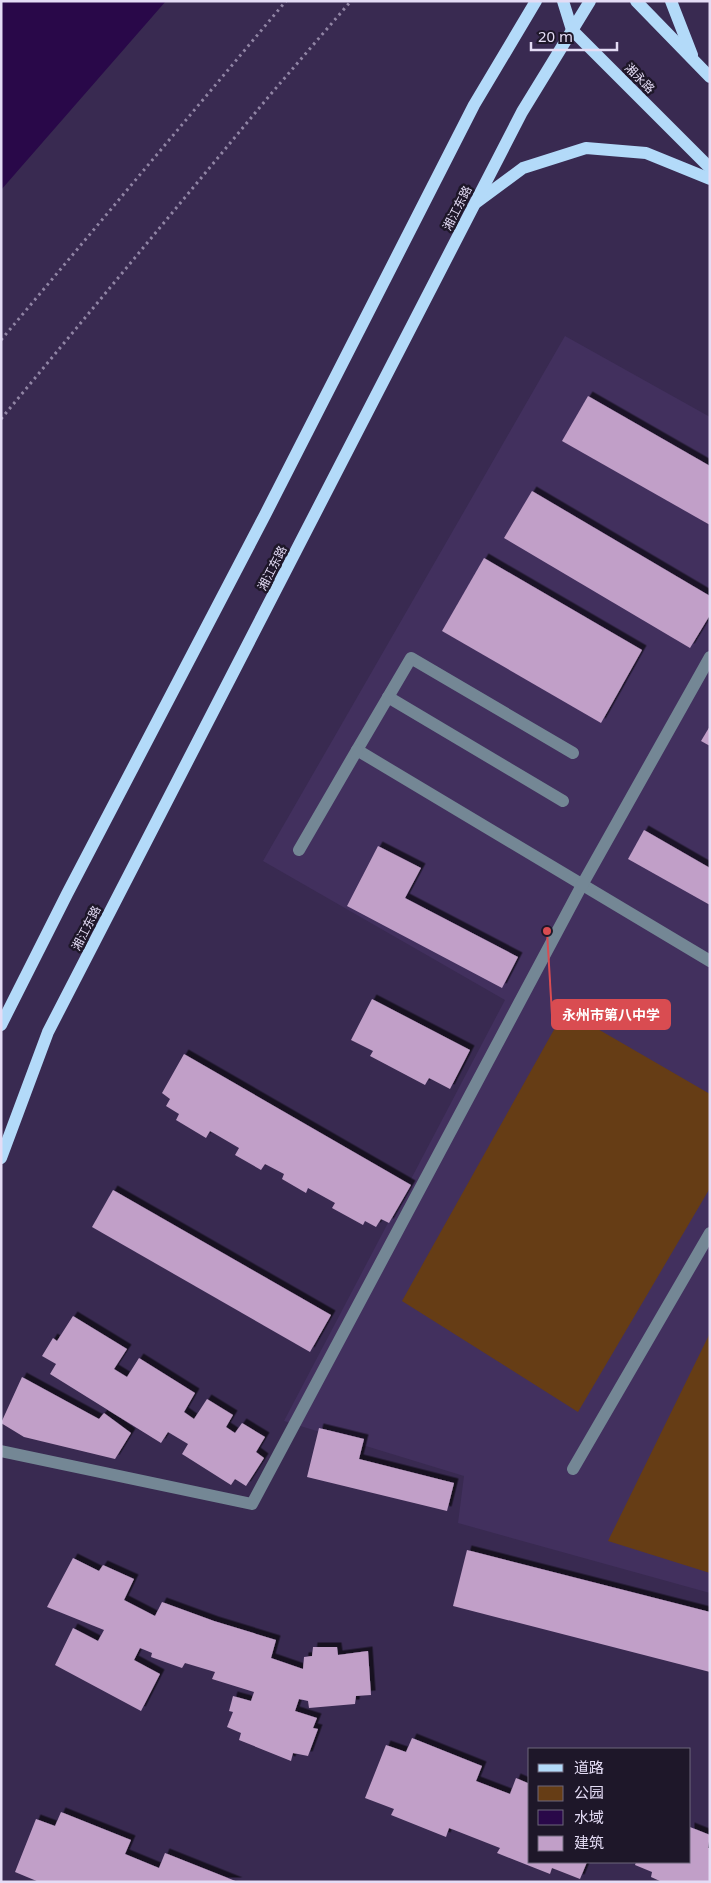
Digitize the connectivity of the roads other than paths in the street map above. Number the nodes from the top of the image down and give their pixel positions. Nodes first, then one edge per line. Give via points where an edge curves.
1 (536, 1) edge
2 (563, 1) edge
3 (590, 1) edge
4 (636, 1) edge
5 (671, 1) edge
6 (572, 30) junction
7 (693, 60) junction
8 (710, 77) edge
9 (710, 168) edge
10 (710, 179) edge
11 (475, 203) junction
12 (710, 657) edge
13 (388, 697) junction
14 (357, 750) junction
15 (572, 753) dead end
16 (563, 801) dead end
17 (299, 850) dead end
18 (582, 885) junction
19 (710, 961) edge
20 (1, 1025) edge
21 (1, 1158) edge
22 (710, 1233) edge
23 (1, 1451) edge
24 (573, 1469) dead end

1 - 20 main road via 474,105
2 - 6 main road, 湘永路
3 - 6 main road, 湘江东路
4 - 7 main road
5 - 7 main road
6 - 9 main road, 湘永路
6 - 11 main road, 湘江东路 via 522,112
7 - 8 main road
10 - 11 main road via 646,153 586,148 523,168
11 - 21 main road, 湘江东路 via 48,1032
12 - 18 lane
13 - 14 lane
13 - 15 lane via 411,658
13 - 16 lane
14 - 17 lane
14 - 18 lane
18 - 19 lane
18 - 23 lane via 252,1504
22 - 24 lane

